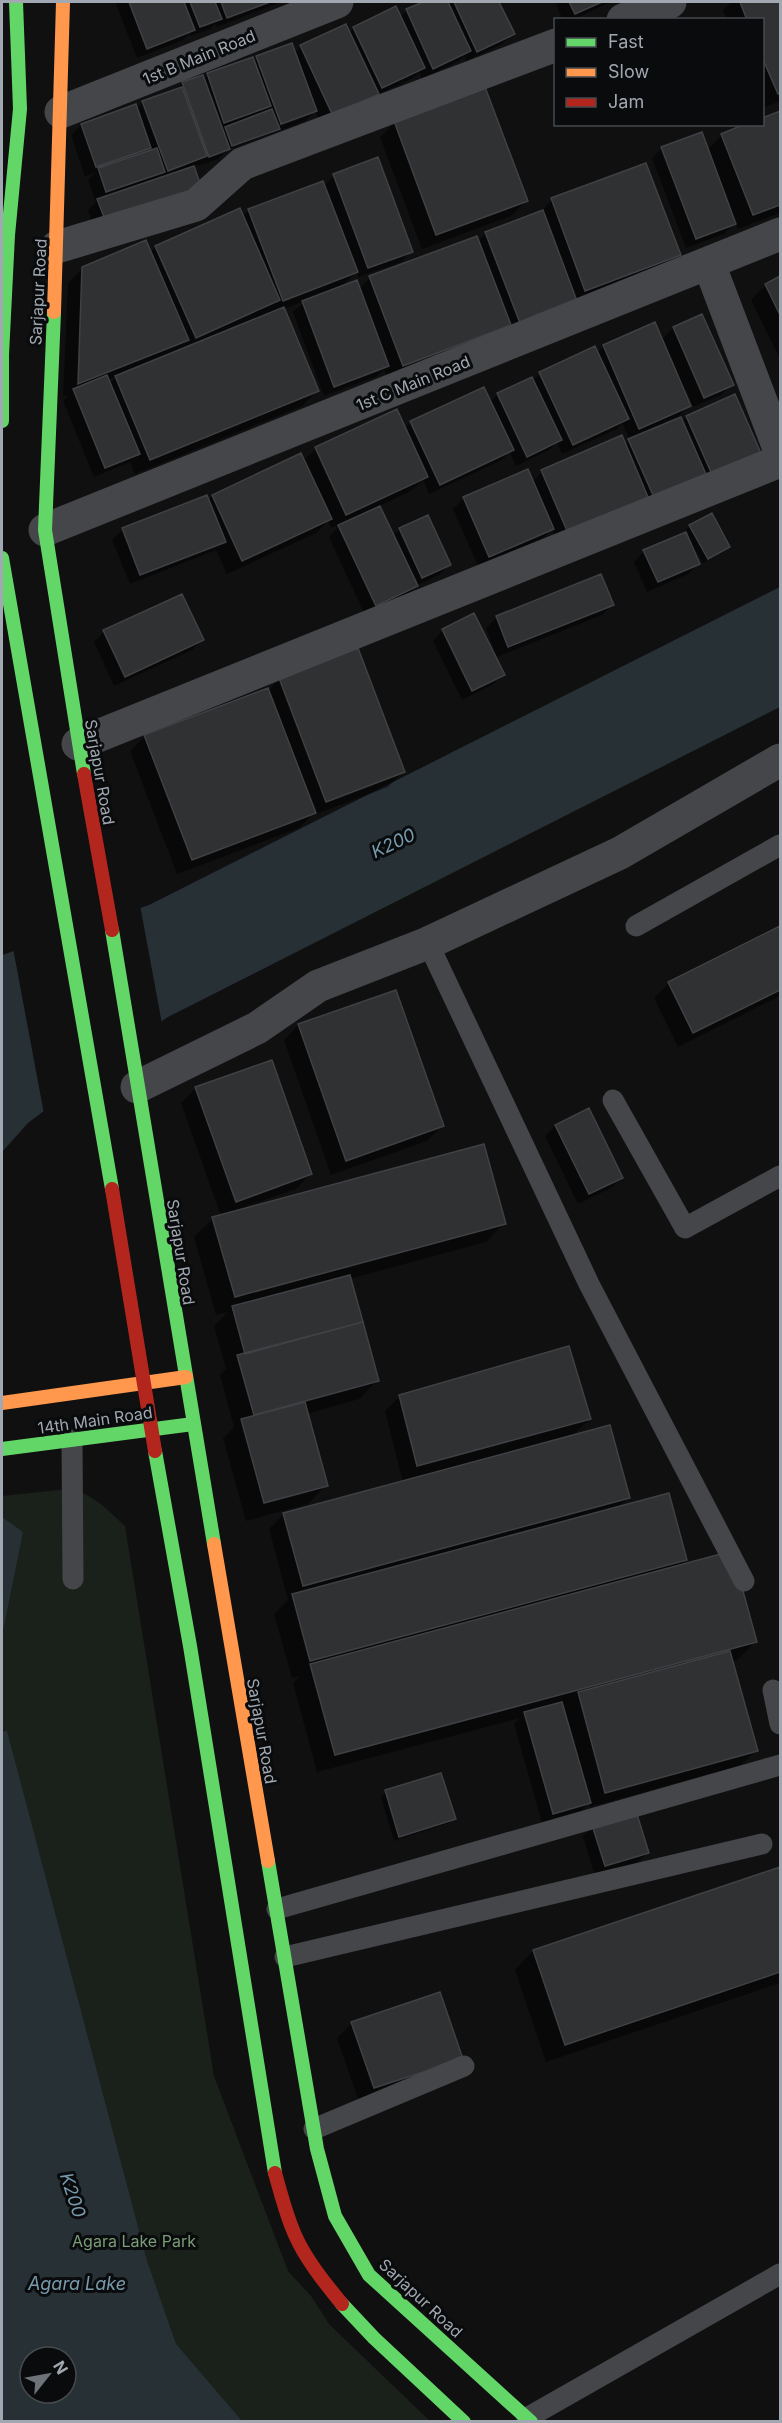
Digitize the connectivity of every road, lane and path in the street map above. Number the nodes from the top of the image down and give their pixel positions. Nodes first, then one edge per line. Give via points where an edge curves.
1 (63, 2) edge
2 (337, 2) edge
3 (670, 2) edge
4 (628, 18) edge
5 (12, 23) edge
6 (554, 45) edge
7 (61, 111) junction
8 (780, 234) edge
9 (5, 235) edge
10 (57, 247) junction
11 (709, 264) junction
12 (2, 421) edge
13 (45, 530) junction
14 (2, 558) edge
15 (78, 744) junction
16 (778, 767) edge
17 (780, 845) edge
18 (636, 926) dead end
19 (428, 943) junction
20 (135, 1078) junction
21 (613, 1100) dead end
22 (780, 1176) edge
23 (186, 1377) junction
24 (144, 1384) junction
25 (2, 1403) edge
26 (193, 1424) junction
27 (151, 1430) junction
28 (72, 1440) junction
29 (2, 1449) edge
30 (73, 1579) dead end
31 (744, 1581) dead end
32 (773, 1690) dead end
33 (780, 1724) edge
34 (780, 1765) edge
35 (762, 1844) dead end
36 (277, 1909) junction
37 (285, 1957) junction
38 (464, 2066) dead end
39 (314, 2129) junction
40 (780, 2274) edge
41 (529, 2420) edge
42 (464, 2421) edge

1 - 7 main road, Sarjapur Road
2 - 7 street, 1st B Main Road
3 - 4 street
5 - 9 main road, Sarjapur Road via 20,109
6 - 10 street via 242,164 196,205
7 - 10 main road, Sarjapur Road
8 - 11 street, 1st C Main Road
9 - 12 main road, Sarjapur Road
10 - 13 main road, Sarjapur Road
11 - 13 street, 1st C Main Road
11 - 15 street via 778,446 775,462
13 - 15 main road, Sarjapur Road
14 - 24 main road
15 - 20 main road, Sarjapur Road
16 - 19 street via 620,853
17 - 18 lane
19 - 20 street via 318,986 257,1028
19 - 31 lane via 589,1284
20 - 23 main road, Sarjapur Road
21 - 22 lane via 685,1228
23 - 24 main road, 14th Main Road
23 - 26 main road, Sarjapur Road
24 - 25 main road, 14th Main Road
24 - 27 main road
26 - 27 main road, 14th Main Road
26 - 36 main road, Sarjapur Road
27 - 28 main road, 14th Main Road
27 - 42 main road via 275,2172 285,2206 297,2241 346,2309
28 - 29 main road, 14th Main Road
28 - 30 lane
32 - 33 lane
34 - 36 lane
35 - 37 lane
36 - 37 main road, Sarjapur Road
37 - 39 main road, Sarjapur Road
38 - 39 lane
39 - 41 main road, Sarjapur Road via 335,2216 369,2275
40 - 41 lane

